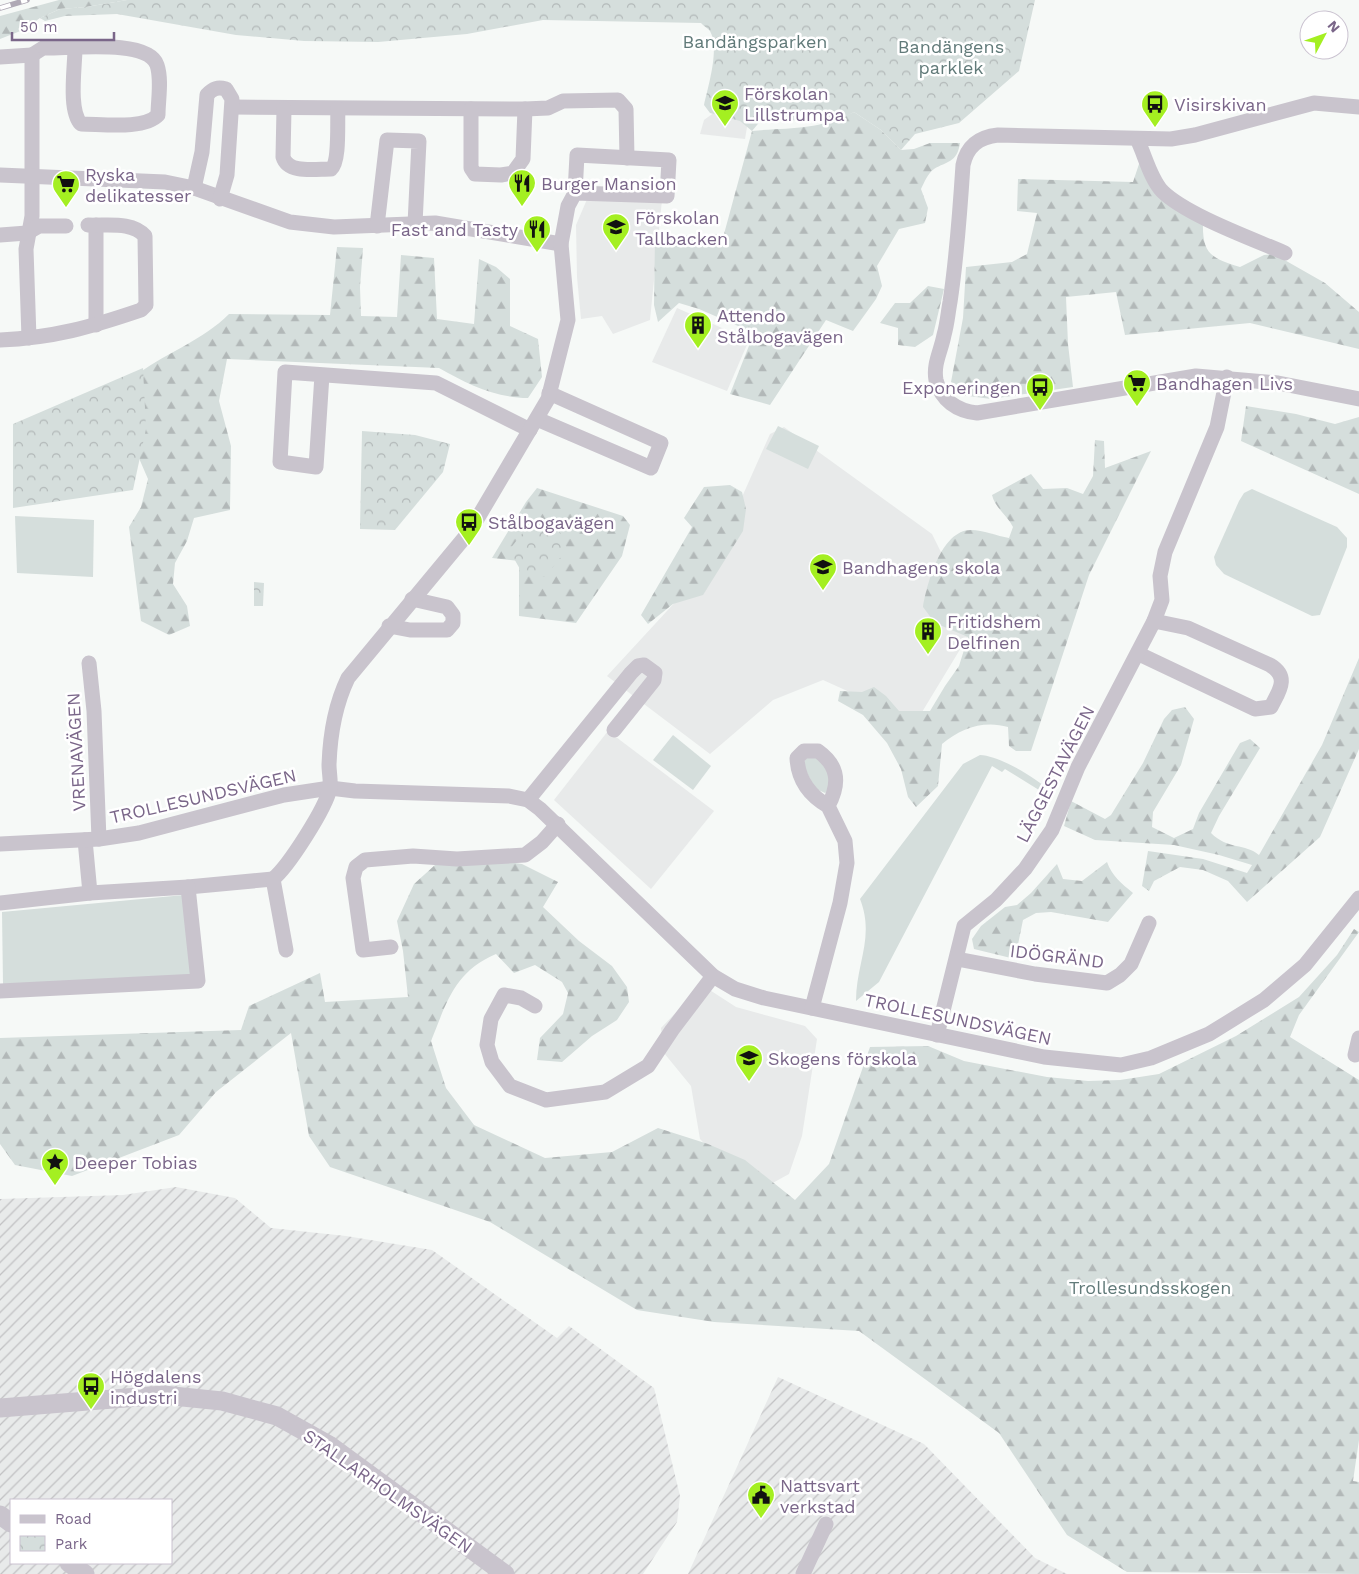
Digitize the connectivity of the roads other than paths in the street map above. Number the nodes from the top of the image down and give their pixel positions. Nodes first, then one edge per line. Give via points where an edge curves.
1 (75, 48) junction
2 (32, 55) junction
3 (0, 58) edge
4 (232, 107) junction
5 (1359, 107) edge
6 (284, 109) junction
7 (338, 109) junction
8 (471, 109) junction
9 (525, 109) junction
10 (1137, 139) junction
11 (627, 158) junction
12 (0, 175) edge
13 (32, 176) junction
14 (194, 188) junction
15 (575, 193) junction
16 (220, 199) junction
17 (415, 224) junction
18 (66, 226) dead end
19 (377, 226) junction
20 (28, 233) junction
21 (0, 235) edge
22 (561, 244) junction
23 (1285, 253) dead end
24 (96, 325) junction
25 (29, 338) junction
26 (0, 340) edge
27 (322, 375) junction
28 (1227, 377) junction
29 (549, 393) junction
30 (1359, 399) edge
31 (533, 424) junction
32 (412, 599) junction
33 (1154, 621) junction
34 (389, 626) junction
35 (1139, 654) junction
36 (89, 663) dead end
37 (614, 730) dead end
38 (330, 788) junction
39 (528, 800) junction
40 (828, 806) dead end
41 (558, 824) junction
42 (92, 840) junction
43 (0, 844) edge
44 (273, 879) junction
45 (188, 888) junction
46 (90, 893) junction
47 (1359, 898) edge
48 (0, 902) edge
49 (1149, 923) dead end
50 (391, 947) dead end
51 (286, 950) dead end
52 (956, 958) junction
53 (713, 976) junction
54 (0, 991) edge
55 (535, 1006) dead end
56 (812, 1008) junction
57 (937, 1035) junction
58 (1359, 1038) edge
59 (1355, 1054) dead end
60 (0, 1408) edge
61 (826, 1524) dead end
62 (70, 1564) edge
63 (85, 1574) edge
64 (505, 1574) edge
65 (804, 1574) edge

1 - 1 street via 124,47 149,54 157,63 159,73 158,115 154,120 141,124 81,124 74,103
1 - 2 street via 44,48
2 - 3 street
2 - 13 street
4 - 6 street
4 - 14 street via 230,93 226,89 211,90 207,95 202,152
4 - 16 street via 227,175
5 - 10 street via 1314,103 1195,135
6 - 7 street
6 - 7 street via 285,164 291,168 331,169 337,158
7 - 8 street
8 - 9 street
8 - 9 street via 471,168 476,174 501,175 513,173 523,160
9 - 11 street via 548,108 563,100 618,100 626,108
10 - 23 street via 1156,181 1173,199
10 - 28 street via 998,135 986,136 970,148 963,165 950,301 936,360 936,379 941,394 965,412 977,413 1196,376
11 - 15 street via 577,155
11 - 15 street via 669,160 667,196
12 - 13 street
13 - 14 street via 165,182
13 - 20 street via 32,216
14 - 16 street
15 - 22 street via 568,206
16 - 19 street via 290,222 334,227
17 - 19 street
17 - 19 street via 419,142 387,140
17 - 22 street via 435,223
18 - 20 street via 39,226
20 - 21 street
20 - 25 street
22 - 29 street via 568,320
24 - 24 street via 92,225 129,226 140,230 146,236 146,305 141,310
24 - 25 street
25 - 26 street
27 - 27 street via 285,372 280,462 316,468
27 - 31 street via 436,382
28 - 30 street
28 - 33 street, LÄGGESTAVÄGEN via 1217,427 1166,552 1160,576 1162,600
29 - 31 street
29 - 31 street via 660,443 651,468
31 - 32 street via 470,531
32 - 34 street
32 - 34 street via 447,607 454,615 453,623 447,630 410,630
33 - 35 street, LÄGGESTAVÄGEN
33 - 35 street via 1188,628 1270,665 1279,670 1281,688 1270,707 1254,709
34 - 38 street via 348,678 340,695 331,747
35 - 52 street, LÄGGESTAVÄGEN via 1078,767 1052,830 1025,869 996,900 964,926
36 - 42 street, VRENAVÄGEN via 92,690
37 - 39 street via 654,680 655,674 651,669 638,666 630,673
38 - 39 street, TROLLESUNDSVÄGEN via 510,796
38 - 42 street, TROLLESUNDSVÄGEN via 284,795 139,833
38 - 44 street via 301,843 282,872
39 - 41 street, TROLLESUNDSVÄGEN
40 - 56 street via 845,841 847,863 840,903
41 - 50 street via 525,855 365,860 356,867 353,878 363,950
41 - 53 street, TROLLESUNDSVÄGEN
42 - 43 street, TROLLESUNDSVÄGEN
42 - 46 street
44 - 45 street
44 - 51 street
45 - 46 street
45 - 54 street via 198,981
46 - 48 street
47 - 57 street, TROLLESUNDSVÄGEN via 1305,965 1264,1000 1209,1034 1150,1058 1121,1065 1044,1057
49 - 52 street, IDÖGRÄND via 1131,964 1120,976 1107,983 1035,974
52 - 57 street, LÄGGESTAVÄGEN
53 - 55 street via 648,1066 605,1092 546,1100 510,1086 492,1062 487,1045 491,1019 504,995 521,998
53 - 56 street, TROLLESUNDSVÄGEN via 735,989
56 - 57 street, TROLLESUNDSVÄGEN
58 - 59 street
60 - 64 street, STALLARHOLMSVÄGEN via 163,1395 222,1401 276,1416 328,1445
61 - 65 street
62 - 63 street

